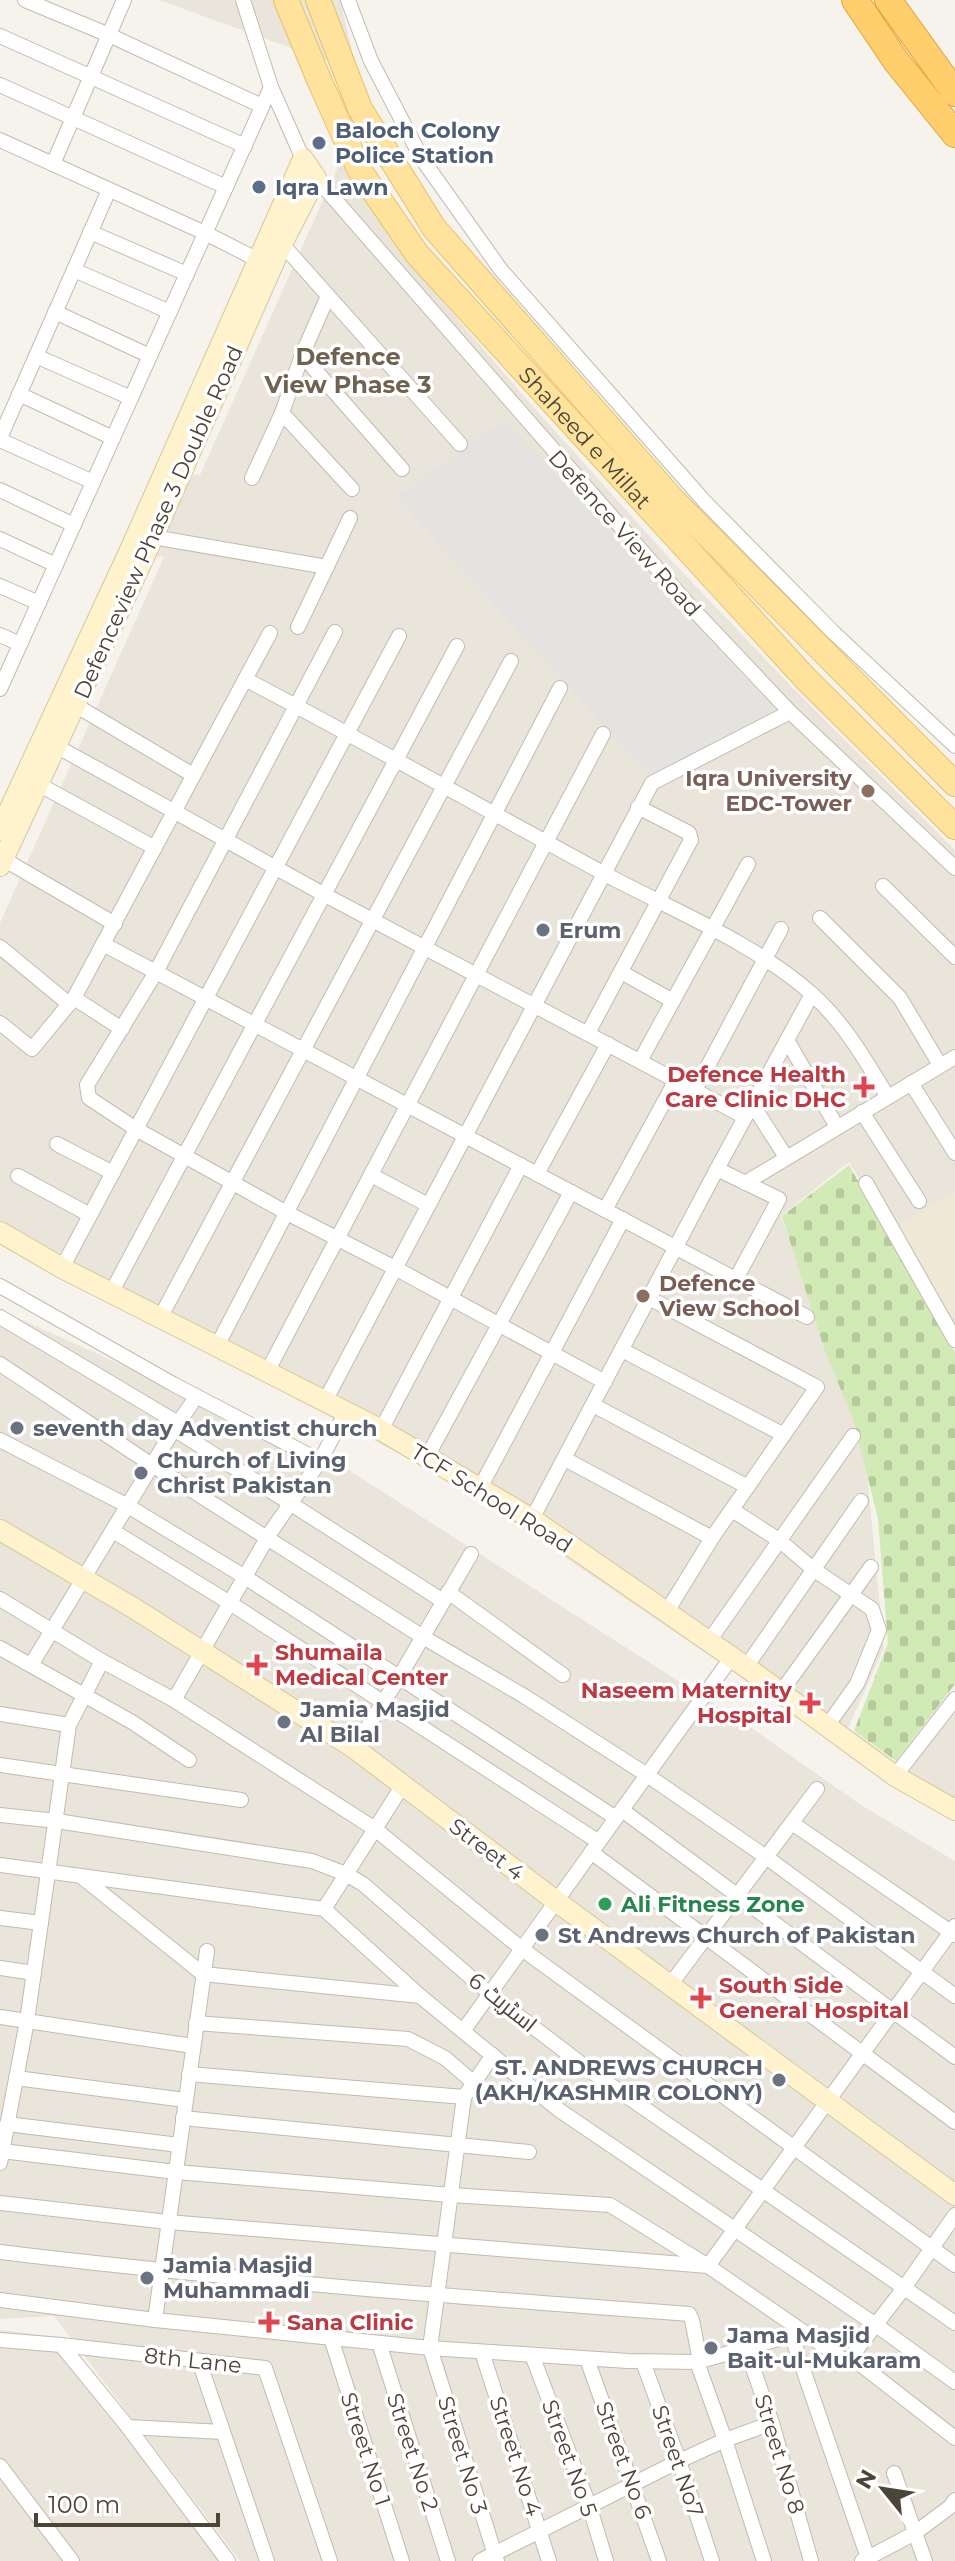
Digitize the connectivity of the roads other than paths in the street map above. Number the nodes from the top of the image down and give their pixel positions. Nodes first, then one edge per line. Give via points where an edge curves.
1 (25, 0) edge
2 (124, 0) edge
3 (243, 0) edge
4 (286, 0) edge
5 (318, 0) edge
6 (348, 0) edge
7 (855, 0) edge
8 (888, 0) edge
9 (109, 35) junction
10 (0, 36) edge
11 (90, 78) junction
12 (0, 85) edge
13 (271, 87) junction
14 (955, 93) edge
15 (262, 106) junction
16 (71, 119) junction
17 (955, 134) edge
18 (1, 141) edge
19 (245, 146) junction
20 (303, 159) junction
21 (53, 164) junction
22 (316, 178) junction
23 (226, 187) junction
24 (109, 190) junction
25 (90, 232) junction
26 (205, 233) junction
27 (282, 244) junction
28 (264, 263) junction
29 (74, 270) junction
30 (187, 274) junction
31 (328, 296) junction
32 (55, 312) junction
33 (170, 312) junction
34 (302, 355) junction
35 (36, 356) junction
36 (150, 356) junction
37 (19, 394) junction
38 (131, 398) junction
39 (282, 413) junction
40 (113, 438) junction
41 (0, 439) edge
42 (460, 444) dead end
43 (402, 469) dead end
44 (252, 478) dead end
45 (93, 482) junction
46 (352, 489) dead end
47 (0, 490) edge
48 (350, 518) dead end
49 (74, 525) junction
50 (153, 537) junction
51 (0, 539) edge
52 (56, 565) junction
53 (327, 567) junction
54 (0, 586) edge
55 (39, 603) junction
56 (298, 627) dead end
57 (335, 632) dead end
58 (270, 633) dead end
59 (0, 635) edge
60 (399, 636) dead end
61 (20, 644) junction
62 (457, 646) dead end
63 (511, 661) dead end
64 (245, 679) junction
65 (1, 685) edge
66 (560, 688) dead end
67 (76, 691) junction
68 (296, 706) junction
69 (790, 712) junction
70 (347, 733) junction
71 (603, 734) dead end
72 (56, 746) junction
73 (955, 746) edge
74 (397, 760) junction
75 (193, 775) junction
76 (38, 784) junction
77 (955, 784) edge
78 (445, 785) junction
79 (638, 807) junction
80 (173, 812) junction
81 (495, 813) junction
82 (955, 827) edge
83 (0, 830) edge
84 (224, 840) junction
85 (546, 842) junction
86 (155, 848) junction
87 (2, 862) edge
88 (748, 864) dead end
89 (275, 867) junction
90 (955, 868) edge
91 (604, 873) junction
92 (883, 886) dead end
93 (325, 895) junction
94 (659, 902) junction
95 (820, 918) dead end
96 (373, 920) junction
97 (115, 924) junction
98 (781, 929) dead end
99 (712, 930) junction
100 (103, 944) junction
101 (0, 947) edge
102 (425, 948) junction
103 (955, 957) edge
104 (766, 958) junction
105 (156, 972) junction
106 (621, 972) junction
107 (477, 975) junction
108 (812, 994) junction
109 (206, 998) junction
110 (72, 1001) junction
111 (673, 1001) junction
112 (533, 1005) junction
113 (0, 1023) edge
114 (256, 1025) junction
115 (122, 1029) junction
116 (588, 1033) junction
117 (787, 1040) junction
118 (608, 1044) junction
119 (303, 1050) junction
120 (955, 1057) edge
121 (640, 1061) junction
122 (940, 1065) junction
123 (357, 1078) junction
124 (676, 1080) junction
125 (911, 1083) junction
126 (695, 1090) junction
127 (888, 1097) junction
128 (408, 1106) junction
129 (749, 1111) junction
130 (862, 1112) junction
131 (837, 1127) junction
132 (136, 1129) junction
133 (465, 1136) junction
134 (57, 1144) dead end
135 (955, 1153) edge
136 (187, 1155) junction
137 (786, 1157) junction
138 (521, 1165) junction
139 (717, 1169) junction
140 (113, 1173) junction
141 (537, 1174) junction
142 (371, 1175) junction
143 (18, 1176) dead end
144 (233, 1182) junction
145 (745, 1183) junction
146 (866, 1183) dead end
147 (571, 1192) junction
148 (919, 1201) dead end
149 (428, 1205) junction
150 (605, 1210) junction
151 (287, 1213) junction
152 (90, 1215) junction
153 (623, 1219) junction
154 (0, 1232) edge
155 (338, 1239) junction
156 (676, 1247) junction
157 (62, 1268) junction
158 (395, 1268) junction
159 (736, 1279) junction
160 (0, 1286) edge
161 (111, 1293) junction
162 (649, 1298) junction
163 (451, 1299) junction
164 (0, 1317) edge
165 (807, 1317) dead end
166 (160, 1318) junction
167 (500, 1326) junction
168 (955, 1340) edge
169 (217, 1346) junction
170 (622, 1350) junction
171 (552, 1354) junction
172 (0, 1364) edge
173 (267, 1372) junction
174 (605, 1382) junction
175 (325, 1401) junction
176 (192, 1403) dead end
177 (593, 1405) junction
178 (342, 1419) junction
179 (176, 1426) junction
180 (381, 1430) junction
181 (784, 1435) junction
182 (853, 1436) dead end
183 (0, 1440) edge
184 (427, 1457) junction
185 (565, 1459) junction
186 (320, 1461) junction
187 (152, 1465) junction
188 (748, 1487) junction
189 (480, 1488) junction
190 (861, 1501) dead end
191 (292, 1504) junction
192 (128, 1506) junction
193 (732, 1510) junction
194 (532, 1519) junction
195 (0, 1530) edge
196 (113, 1531) junction
197 (268, 1538) junction
198 (712, 1538) junction
199 (779, 1540) junction
200 (471, 1554) dead end
201 (871, 1567) dead end
202 (813, 1569) junction
203 (245, 1577) junction
204 (85, 1579) junction
205 (446, 1596) junction
206 (851, 1596) junction
207 (0, 1599) edge
208 (230, 1603) junction
209 (666, 1613) junction
210 (52, 1631) junction
211 (423, 1637) junction
212 (709, 1641) junction
213 (0, 1648) edge
214 (203, 1652) junction
215 (102, 1661) junction
216 (734, 1663) junction
217 (31, 1665) junction
218 (563, 1675) dead end
219 (400, 1676) junction
220 (781, 1692) junction
221 (85, 1694) junction
222 (955, 1699) edge
223 (174, 1700) junction
224 (383, 1702) junction
225 (0, 1714) edge
226 (69, 1725) junction
227 (827, 1726) junction
228 (354, 1748) junction
229 (189, 1760) dead end
230 (0, 1765) edge
231 (63, 1774) junction
232 (647, 1775) junction
233 (895, 1776) junction
234 (403, 1785) junction
235 (817, 1789) dead end
236 (241, 1800) dead end
237 (955, 1810) edge
238 (619, 1814) junction
239 (0, 1815) edge
240 (57, 1821) junction
241 (792, 1823) junction
242 (375, 1829) junction
243 (595, 1847) junction
244 (766, 1857) junction
245 (0, 1865) edge
246 (49, 1873) junction
247 (346, 1874) junction
248 (82, 1877) junction
249 (737, 1896) junction
250 (556, 1901) junction
251 (324, 1909) junction
252 (0, 1918) edge
253 (41, 1923) junction
254 (954, 1931) edge
255 (706, 1937) junction
256 (522, 1949) junction
257 (207, 1951) dead end
258 (0, 1968) edge
259 (922, 1971) junction
260 (34, 1973) junction
261 (203, 1974) junction
262 (670, 1985) junction
263 (490, 1994) junction
264 (420, 1996) junction
265 (955, 1996) edge
266 (893, 2011) junction
267 (0, 2017) edge
268 (27, 2021) junction
269 (196, 2023) junction
270 (463, 2031) junction
271 (193, 2046) junction
272 (863, 2052) junction
273 (493, 2055) junction
274 (955, 2057) edge
275 (189, 2074) junction
276 (16, 2078) junction
277 (474, 2083) junction
278 (464, 2097) junction
279 (185, 2100) junction
280 (828, 2101) junction
281 (183, 2118) junction
282 (955, 2122) edge
283 (7, 2124) junction
284 (179, 2145) junction
285 (458, 2145) junction
286 (794, 2147) junction
287 (529, 2152) dead end
288 (1, 2159) edge
289 (176, 2172) junction
290 (762, 2191) junction
291 (451, 2195) junction
292 (955, 2195) edge
293 (0, 2203) edge
294 (955, 2215) edge
295 (168, 2222) junction
296 (735, 2229) junction
297 (444, 2245) junction
298 (931, 2247) junction
299 (0, 2252) edge
300 (955, 2265) edge
301 (708, 2266) junction
302 (161, 2272) junction
303 (904, 2288) junction
304 (437, 2296) junction
305 (0, 2300) edge
306 (155, 2320) junction
307 (955, 2323) edge
308 (876, 2325) junction
309 (797, 2333) junction
310 (331, 2338) junction
311 (0, 2340) edge
312 (379, 2343) junction
313 (61, 2345) junction
314 (430, 2348) junction
315 (746, 2348) junction
316 (482, 2352) junction
317 (532, 2355) junction
318 (851, 2357) junction
319 (587, 2359) junction
320 (199, 2361) junction
321 (643, 2362) junction
322 (698, 2362) junction
323 (955, 2382) edge
324 (772, 2423) junction
325 (128, 2427) junction
326 (223, 2432) junction
327 (955, 2438) edge
328 (725, 2440) junction
329 (679, 2461) junction
330 (0, 2466) edge
331 (894, 2473) dead end
332 (634, 2485) junction
333 (955, 2500) edge
334 (590, 2508) junction
335 (540, 2532) junction
336 (915, 2533) junction
337 (496, 2557) edge
338 (866, 2560) edge
339 (72, 2561) edge
340 (228, 2561) edge
341 (267, 2561) edge
342 (330, 2561) edge
343 (402, 2561) edge
344 (448, 2561) edge
345 (480, 2561) edge
346 (549, 2561) edge
347 (606, 2561) edge
348 (659, 2561) edge
349 (712, 2561) edge
350 (764, 2561) edge
351 (811, 2561) edge
352 (925, 2561) edge

1 - 9 street
2 - 9 street
3 - 13 street
4 - 82 main road, Shaheed e Millat via 360,171 417,254 806,679
5 - 77 main road, Shaheed e Millat via 360,109 434,228 674,501
6 - 73 street via 371,61 422,159 501,270 705,502
7 - 17 highway
8 - 14 highway
9 - 11 street
9 - 15 street
10 - 11 street
11 - 16 street
11 - 19 street
12 - 16 street
13 - 15 street
13 - 20 street
15 - 19 street
16 - 21 street
16 - 23 street
18 - 21 street
19 - 23 street
20 - 22 street
20 - 28 street
21 - 24 street
22 - 27 street, Defenceview Phase 3 Double Road
22 - 69 street, Defence View Road via 653,565
23 - 26 street
24 - 25 street
24 - 26 street
25 - 29 street
25 - 30 street
26 - 28 street
26 - 30 street
27 - 28 street, Defenceview Phase 3 Double Road
27 - 31 street
28 - 50 street, Defenceview Phase 3 Double Road
28 - 67 street
29 - 32 street
29 - 33 street
30 - 33 street
31 - 34 street
31 - 42 street
32 - 35 street
32 - 36 street
33 - 36 street
34 - 39 street
34 - 43 street
35 - 37 street
35 - 38 street
36 - 38 street
37 - 40 street
37 - 41 street
38 - 40 street
39 - 44 street
39 - 46 street
40 - 45 street
41 - 45 street
45 - 49 street
47 - 49 street
48 - 53 street
49 - 52 street
50 - 53 street
50 - 67 street, Defenceview Phase 3 Double Road
51 - 52 street
52 - 55 street
53 - 56 street
54 - 55 street
55 - 61 street
57 - 68 street
58 - 64 street
59 - 61 street
60 - 70 street
61 - 65 street
62 - 74 street
63 - 78 street
64 - 68 street
64 - 75 street
66 - 81 street
67 - 72 street, Defenceview Phase 3 Double Road
67 - 75 street
67 - 83 street
68 - 70 street
68 - 84 street
69 - 79 street via 652,783
69 - 90 street, Defence View Road
70 - 74 street
70 - 89 street
71 - 85 street
72 - 76 street, Defenceview Phase 3 Double Road
72 - 80 street
74 - 78 street
74 - 93 street
75 - 80 street
76 - 86 street
76 - 87 street, Defenceview Phase 3 Double Road
78 - 81 street
78 - 96 street
79 - 91 street
79 - 94 street via 691,836
80 - 84 street
80 - 86 street
81 - 85 street
81 - 102 street
84 - 89 street
84 - 105 street
85 - 91 street
85 - 107 street
86 - 97 street
87 - 97 street
88 - 99 street
89 - 93 street
89 - 109 street
91 - 94 street
91 - 112 street
92 - 103 street
93 - 96 street
93 - 114 street
94 - 99 street
94 - 106 street
95 - 122 street via 900,998
96 - 102 street
96 - 119 street
97 - 100 street
98 - 104 street
99 - 104 street
99 - 111 street
100 - 105 street
100 - 110 street
101 - 110 street
102 - 107 street
102 - 123 street
104 - 108 street
104 - 126 street
105 - 109 street
105 - 115 street
106 - 111 street
106 - 116 street
107 - 112 street
107 - 128 street
108 - 117 street
108 - 127 street via 843,1024
109 - 114 street
109 - 132 street
110 - 113 street via 32,1049
110 - 115 street
111 - 121 street
112 - 116 street
112 - 133 street
114 - 119 street
114 - 136 street
115 - 132 street via 87,1092
116 - 118 street
117 - 129 street
117 - 131 street
118 - 121 street
118 - 141 street
119 - 123 street
119 - 144 street
120 - 122 street
121 - 124 street
122 - 125 street
123 - 128 street
123 - 151 street
124 - 126 street
124 - 150 street
125 - 127 street
125 - 135 street
126 - 129 street
127 - 130 street
128 - 133 street
128 - 142 street
129 - 137 street
129 - 139 street
130 - 131 street
130 - 148 street
131 - 137 street
132 - 136 street
132 - 140 street
133 - 138 street
133 - 149 street
134 - 140 street
136 - 144 street
136 - 161 street
137 - 145 street
138 - 141 street
138 - 163 street
139 - 145 street
139 - 156 street
140 - 152 street
141 - 147 street
142 - 149 street
142 - 155 street
143 - 152 street
144 - 151 street
144 - 166 street
145 - 159 street via 779,1199
146 - 168 street
147 - 150 street
147 - 167 street
149 - 158 street
150 - 153 street
151 - 155 street
151 - 169 street
152 - 157 street
153 - 156 street
153 - 171 street
154 - 157 street, TCF School Road
155 - 158 street
155 - 173 street
156 - 159 street
156 - 162 street
157 - 161 street, TCF School Road
158 - 163 street
158 - 175 street
159 - 165 street
160 - 186 street
161 - 166 street, TCF School Road
162 - 170 street
162 - 181 street via 817,1387
163 - 167 street
163 - 180 street
164 - 179 street
166 - 169 street, TCF School Road
167 - 171 street
167 - 184 street
169 - 173 street, TCF School Road
170 - 174 street
170 - 181 street
171 - 174 street
171 - 189 street
172 - 187 street
173 - 175 street, TCF School Road
174 - 177 street
175 - 178 street, TCF School Road
176 - 179 street
177 - 185 street
177 - 188 street
178 - 180 street, TCF School Road
178 - 186 street
179 - 187 street
179 - 191 street
180 - 184 street, TCF School Road
181 - 188 street
182 - 199 street
183 - 192 street
184 - 189 street, TCF School Road
185 - 194 street
185 - 198 street
186 - 191 street
187 - 192 street
187 - 197 street
188 - 193 street
189 - 194 street, TCF School Road
190 - 202 street
191 - 197 street
191 - 205 street
192 - 196 street
192 - 203 street
193 - 198 street
193 - 199 street
194 - 209 street, TCF School Road
195 - 204 street, Street 4
196 - 204 street
196 - 208 street
197 - 203 street
197 - 211 street
198 - 209 street
199 - 202 street
199 - 212 street
200 - 205 street
201 - 206 street
202 - 206 street
202 - 216 street
203 - 208 street
203 - 219 street
204 - 210 street
204 - 214 street, Street 4
205 - 211 street
205 - 218 street
206 - 220 street
206 - 227 street via 872,1609 879,1630 857,1684
207 - 210 street
208 - 214 street
208 - 224 street
209 - 212 street, TCF School Road
210 - 215 street
210 - 217 street
211 - 219 street
211 - 232 street
212 - 216 street, TCF School Road
213 - 217 street
214 - 223 street
214 - 228 street, Street 4
215 - 221 street
215 - 223 street
216 - 220 street, TCF School Road
216 - 232 street
217 - 221 street
219 - 224 street
219 - 238 street
220 - 227 street, TCF School Road
221 - 226 street
221 - 229 street
222 - 233 street
223 - 242 street
224 - 228 street
224 - 243 street
225 - 226 street
226 - 231 street
227 - 233 street, TCF School Road
228 - 234 street, Street 4
230 - 231 street
231 - 236 street
231 - 240 street
232 - 238 street
232 - 244 street
233 - 237 street, TCF School Road
234 - 242 street
234 - 250 street, Street 4
235 - 241 street
238 - 243 street
238 - 249 street
239 - 240 street, اسٹریٹ 6
240 - 246 street
240 - 247 street, اسٹریٹ 6 via 312,1861
241 - 244 street
241 - 254 street
242 - 247 street
242 - 256 street
243 - 250 street
243 - 255 street
244 - 249 street
244 - 259 street
245 - 246 street
246 - 248 street
246 - 253 street
247 - 251 street
247 - 263 street, اسٹریٹ 6
248 - 251 street
248 - 261 street
249 - 255 street
249 - 266 street
250 - 256 street
250 - 262 street, Street 4
251 - 264 street
252 - 253 street
253 - 260 street
254 - 259 street
255 - 262 street
255 - 272 street
256 - 263 street
256 - 286 street
257 - 261 street
258 - 260 street
259 - 265 street
259 - 266 street
260 - 268 street
261 - 264 street
261 - 269 street
262 - 280 street, Street 4
263 - 270 street
263 - 290 street, اسٹریٹ 6
264 - 270 street
266 - 272 street
266 - 274 street
267 - 268 street
268 - 271 street
268 - 276 street
269 - 271 street
269 - 277 street via 408,2039 445,2058
270 - 273 street
271 - 275 street
272 - 280 street
272 - 282 street
273 - 277 street
273 - 296 street via 559,2110
275 - 278 street
275 - 279 street
276 - 279 street
276 - 283 street
277 - 278 street
278 - 285 street
279 - 281 street
280 - 286 street
280 - 292 street, Street 4
281 - 284 street
281 - 285 street
283 - 284 street
283 - 288 street
284 - 289 street
285 - 287 street
285 - 291 street
286 - 290 street
286 - 298 street
288 - 289 street
289 - 291 street
289 - 295 street
290 - 296 street
290 - 303 street, اسٹریٹ 6
291 - 297 street
291 - 301 street via 610,2205
293 - 295 street
294 - 298 street
295 - 297 street
295 - 302 street
296 - 301 street
296 - 308 street
297 - 301 street
297 - 304 street
298 - 300 street
298 - 303 street
299 - 302 street
301 - 309 street
302 - 304 street
302 - 306 street
303 - 307 street, اسٹریٹ 6
303 - 308 street
304 - 314 street
304 - 322 street via 689,2314
305 - 306 street
306 - 310 street
308 - 318 street
308 - 323 street
309 - 315 street
309 - 318 street via 847,2362
309 - 338 street
310 - 312 street
310 - 343 street, Street No 1
311 - 313 street, 8th Lane
312 - 314 street
312 - 344 street, Street No 2
313 - 320 street, 8th Lane
313 - 325 street
314 - 316 street
314 - 337 street, Street No 3
315 - 322 street
315 - 324 street, Street No 8
316 - 317 street
316 - 335 street, Street No 4
317 - 319 street
317 - 334 street, Street No 5
318 - 327 street
319 - 321 street
319 - 332 street, Street No 6
320 - 326 street
320 - 342 street, 8th Lane via 265,2368
321 - 322 street
321 - 329 street, Street No7
322 - 328 street
324 - 328 street
324 - 351 street, Street No 8
325 - 326 street
325 - 340 street
326 - 341 street
328 - 329 street
328 - 350 street
329 - 332 street
329 - 349 street, Street No7
330 - 339 street
331 - 336 street
332 - 334 street
332 - 348 street, Street No 6
333 - 336 street
334 - 335 street
334 - 347 street, Street No 5
335 - 337 street
335 - 346 street, Street No 4
336 - 338 street
336 - 352 street
337 - 345 street

